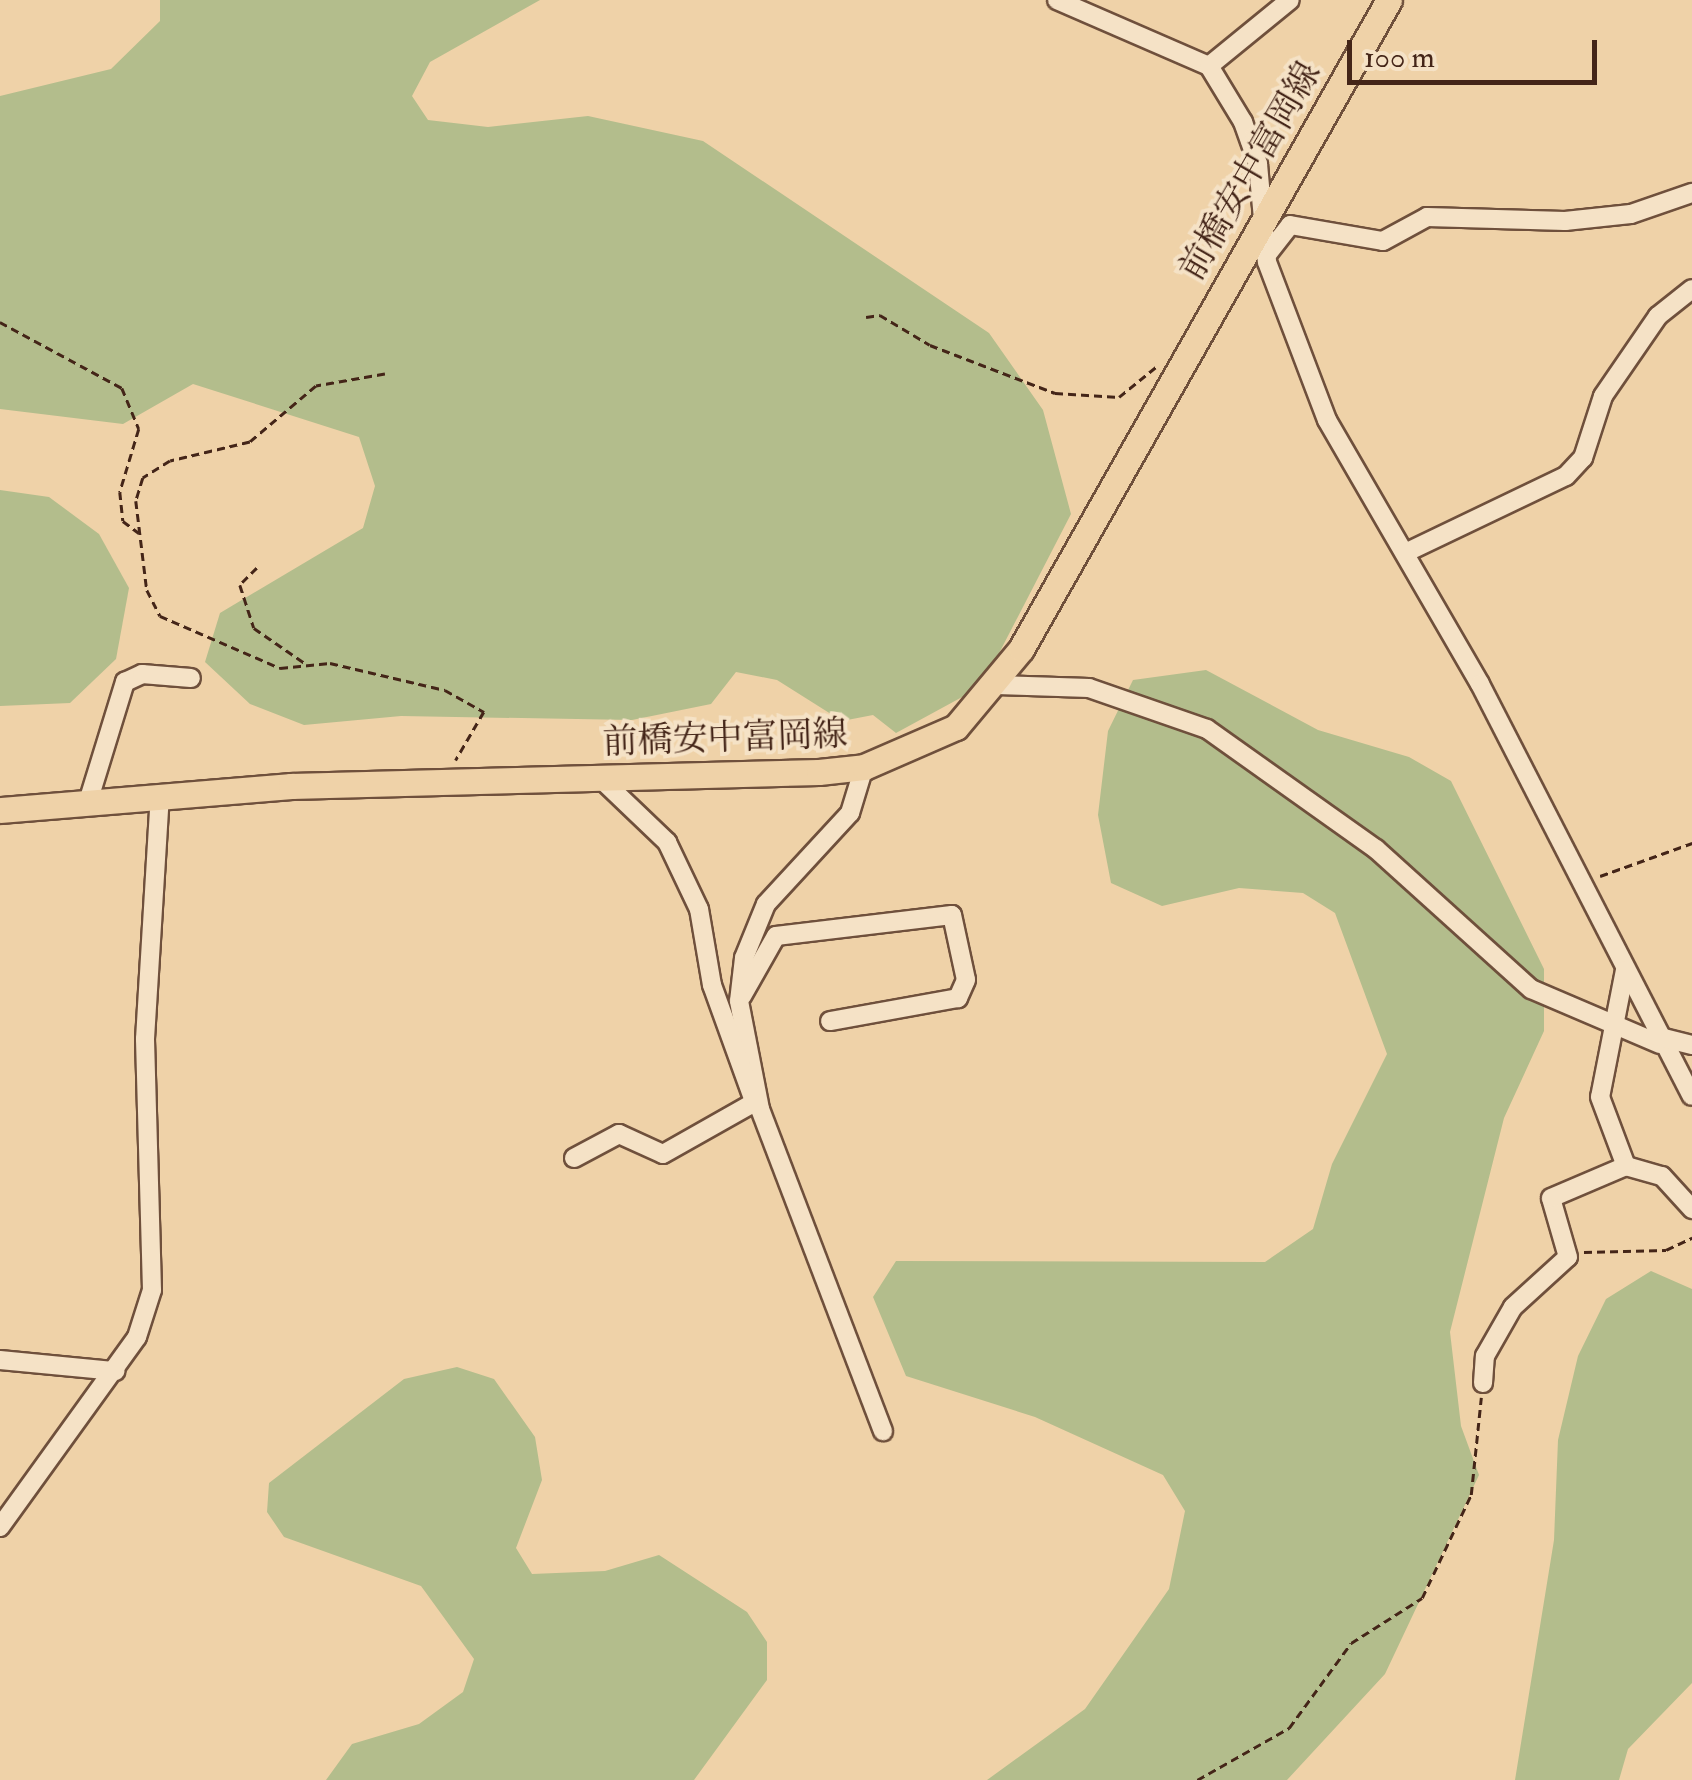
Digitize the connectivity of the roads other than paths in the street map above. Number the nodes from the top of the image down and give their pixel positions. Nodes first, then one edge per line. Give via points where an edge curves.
1 (1058, 0) edge
2 (1290, 0) edge
3 (1390, 0) edge
4 (1209, 66) junction
5 (1692, 193) edge
6 (1262, 220) junction
7 (1266, 256) junction
8 (1692, 289) edge
9 (1405, 553) junction
10 (191, 678) dead end
11 (997, 686) junction
12 (864, 767) junction
13 (600, 778) junction
14 (160, 796) junction
15 (88, 802) junction
16 (0, 810) edge
17 (1625, 970) junction
18 (739, 1001) junction
19 (830, 1021) dead end
20 (1608, 1028) junction
21 (1658, 1040) junction
22 (1692, 1045) edge
23 (1692, 1096) edge
24 (757, 1106) junction
25 (574, 1158) dead end
26 (1626, 1166) junction
27 (1692, 1209) edge
28 (0, 1360) edge
29 (115, 1371) junction
30 (1482, 1383) road end
31 (883, 1431) dead end
32 (0, 1527) edge

1 - 4 street
2 - 4 street
3 - 6 main road, 前橋安中富岡線
4 - 6 street via 1251,140
5 - 7 street via 1631,214 1565,221 1428,217 1383,241 1290,226
6 - 7 street
6 - 11 main road, 前橋安中富岡線
7 - 9 street via 1327,420
8 - 9 street via 1658,316 1614,380 1583,458 1566,476
9 - 17 street
10 - 15 street via 142,674 126,682
11 - 12 main road, 前橋安中富岡線 via 956,727
11 - 20 street via 1089,688 1207,729 1376,849 1531,990
12 - 13 main road, 前橋安中富岡線
12 - 18 street via 850,812 766,904 744,958
13 - 14 main road, 前橋安中富岡線
13 - 24 street via 667,842 699,909 712,986
14 - 15 main road, 前橋安中富岡線
14 - 29 street via 145,1039 156,1252 137,1337
15 - 16 main road, 前橋安中富岡線
17 - 20 street
17 - 21 street
18 - 19 street via 776,936 952,915 966,980 958,998
18 - 24 street
20 - 21 street
20 - 26 street via 1600,1097
21 - 22 street
21 - 23 street
24 - 25 street via 662,1154 619,1134
24 - 31 street
26 - 27 street via 1662,1176
26 - 30 street via 1551,1198 1568,1257 1512,1307 1485,1356
28 - 29 street
29 - 32 street

